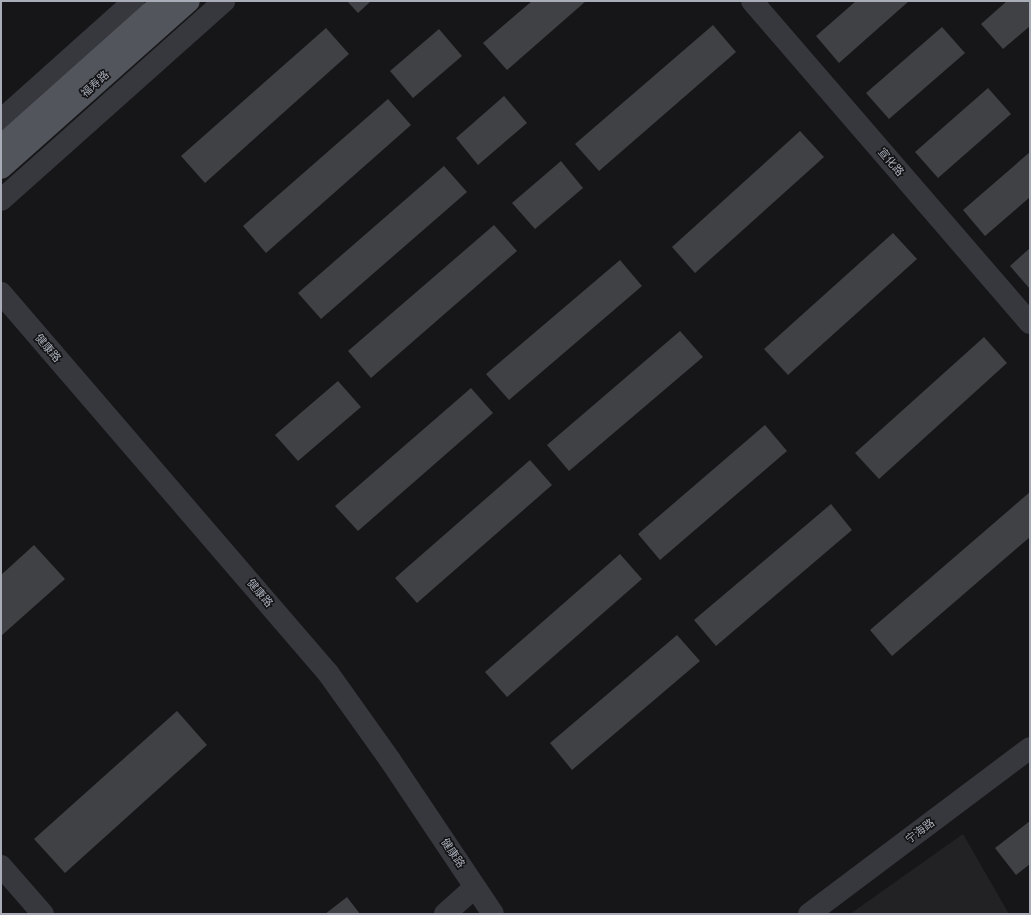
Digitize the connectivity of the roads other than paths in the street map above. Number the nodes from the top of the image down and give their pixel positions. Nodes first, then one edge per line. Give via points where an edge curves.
1 (134, 1) edge
2 (164, 1) edge
3 (189, 1) edge
4 (224, 1) edge
5 (752, 1) edge
6 (1, 120) edge
7 (1, 146) edge
8 (1, 168) edge
9 (1, 200) edge
10 (1, 293) edge
11 (1030, 323) edge
12 (1030, 748) edge
13 (1, 866) edge
14 (475, 888) junction
15 (43, 914) edge
16 (445, 914) edge
17 (493, 914) edge
18 (809, 914) edge

1 - 6 street
2 - 7 main road, 福寿路
3 - 8 main road, 福寿路
4 - 9 street
5 - 11 street, 宣化路
10 - 14 street, 健康路 via 328,673
12 - 18 street, 宁海路
13 - 15 street
14 - 16 street
14 - 17 street, 健康路

